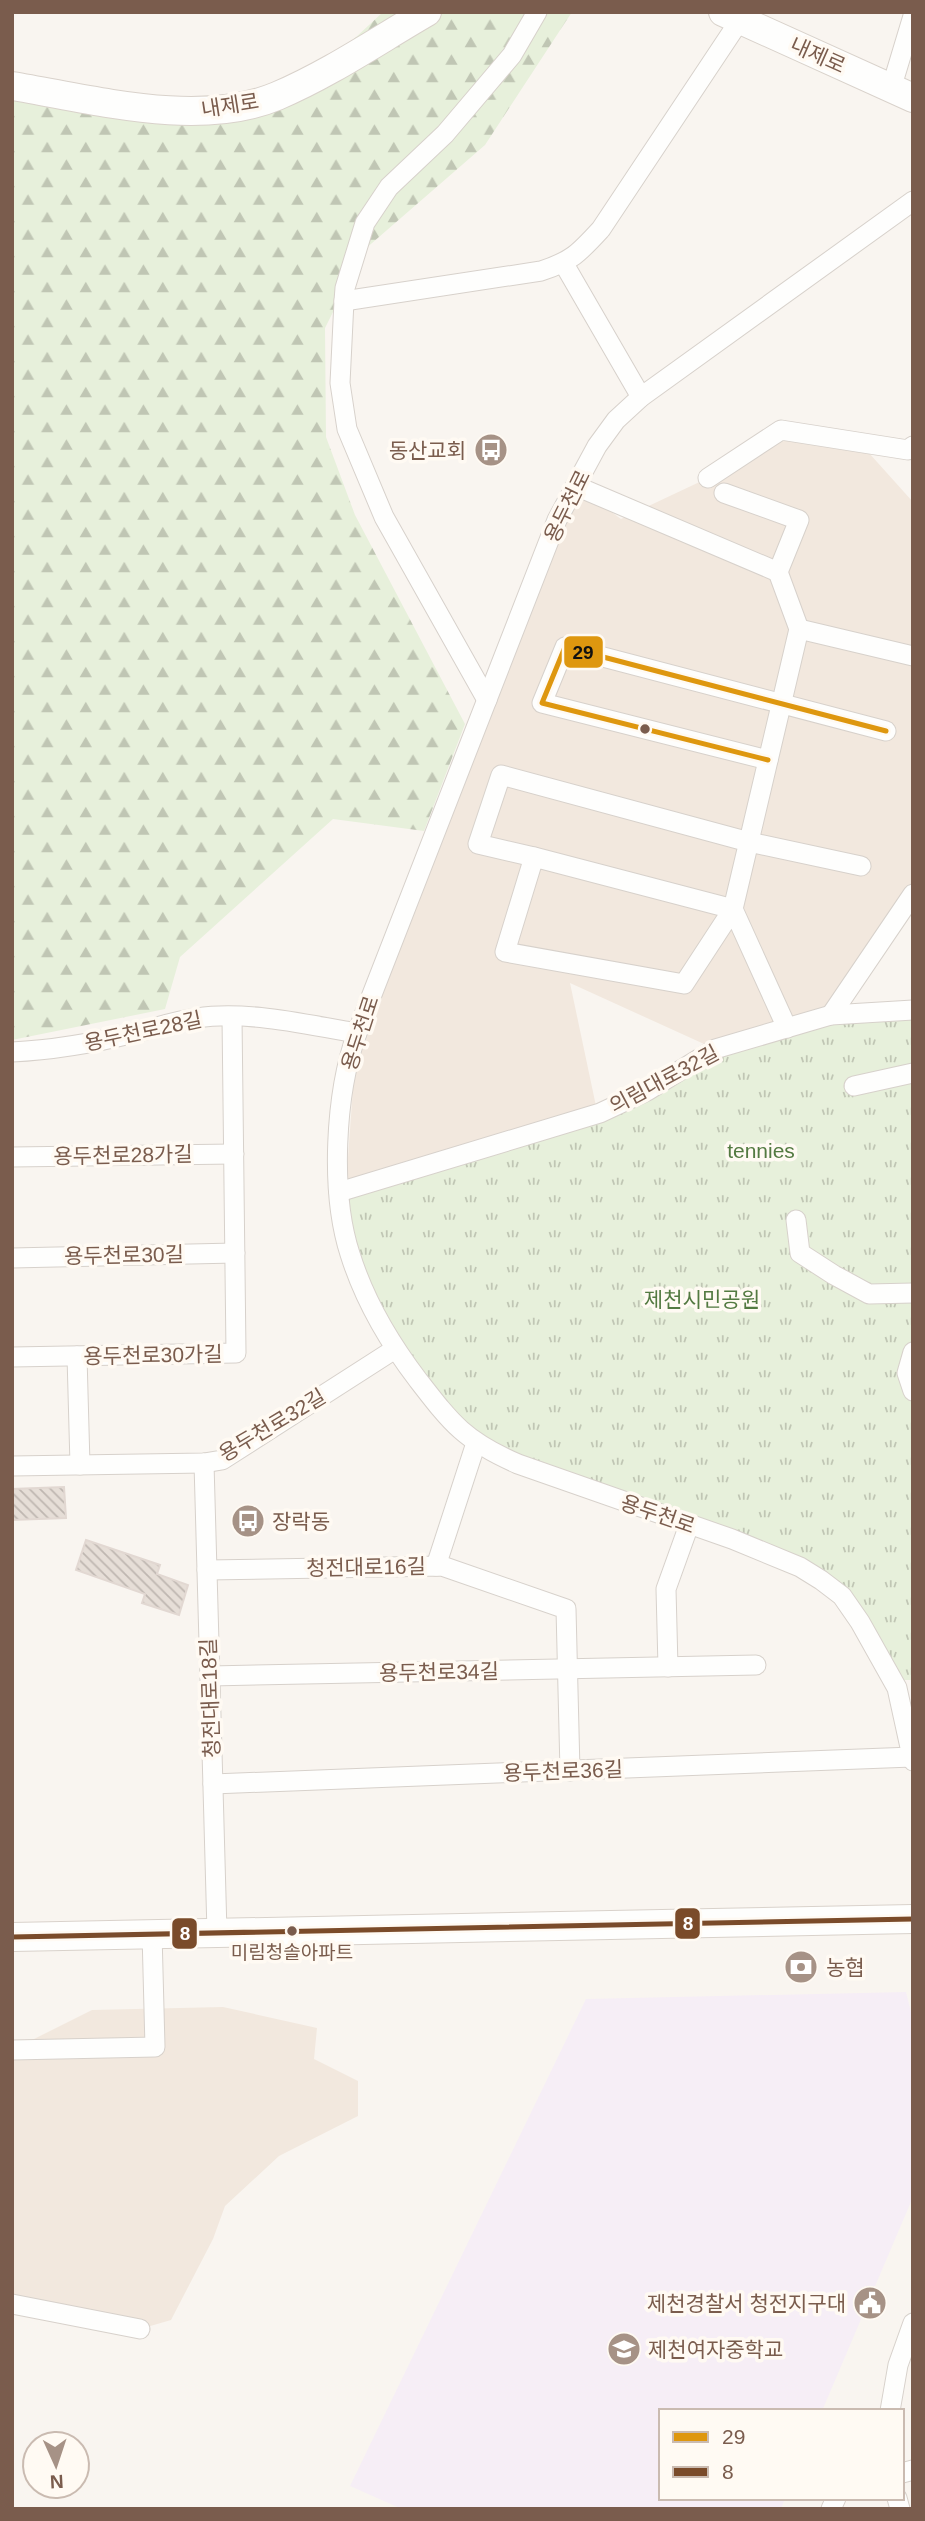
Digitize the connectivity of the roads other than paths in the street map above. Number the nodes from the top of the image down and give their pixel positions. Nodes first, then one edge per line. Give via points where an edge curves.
1 (426, 12) edge
2 (537, 12) edge
3 (732, 16) edge
4 (913, 16) edge
5 (12, 86) edge
6 (902, 93) edge
7 (913, 201) edge
8 (564, 264) junction
9 (344, 301) junction
10 (640, 397) junction
11 (913, 446) edge
12 (708, 478) dead end
13 (576, 486) junction
14 (724, 493) dead end
15 (778, 572) junction
16 (799, 629) junction
17 (913, 656) edge
18 (487, 700) junction
19 (781, 706) junction
20 (886, 731) dead end
21 (768, 760) junction
22 (749, 842) junction
23 (534, 857) junction
24 (861, 866) dead end
25 (913, 894) edge
26 (733, 909) junction
27 (913, 1010) edge
28 (831, 1015) junction
29 (232, 1017) junction
30 (788, 1028) junction
31 (357, 1033) junction
32 (12, 1052) edge
33 (913, 1073) edge
34 (854, 1086) dead end
35 (234, 1154) junction
36 (12, 1157) edge
37 (339, 1192) junction
38 (796, 1220) dead end
39 (235, 1253) junction
40 (12, 1258) edge
41 (913, 1293) edge
42 (394, 1349) junction
43 (913, 1352) edge
44 (77, 1356) junction
45 (12, 1357) edge
46 (913, 1391) edge
47 (476, 1443) junction
48 (204, 1463) junction
49 (80, 1465) junction
50 (12, 1466) edge
51 (689, 1525) junction
52 (436, 1566) junction
53 (207, 1570) junction
54 (757, 1665) dead end
55 (668, 1667) junction
56 (568, 1669) junction
57 (210, 1676) junction
58 (905, 1688) edge
59 (913, 1759) edge
60 (570, 1771) junction
61 (213, 1784) junction
62 (913, 1919) edge
63 (217, 1932) junction
64 (152, 1933) junction
65 (12, 1937) edge
66 (12, 2050) edge
67 (12, 2304) edge
68 (913, 2323) edge
69 (140, 2329) dead end
70 (898, 2365) junction
71 (878, 2409) edge
72 (890, 2409) edge

1 - 5 street, 내제로 via 275,97 228,109 149,108
2 - 9 street via 512,55 445,134 389,187 365,223
3 - 6 street, 내제로
3 - 8 street via 601,229
4 - 6 street
7 - 10 street, 용두천로
8 - 9 street
8 - 10 street
9 - 18 street via 340,383 347,429 384,517
10 - 13 street, 용두천로 via 597,446
11 - 12 street via 908,450 781,430
13 - 15 street
13 - 18 street, 용두천로 via 556,520
14 - 15 street via 799,520
15 - 16 street
16 - 17 street
16 - 19 street
18 - 31 street, 용두천로
19 - 20 street
19 - 21 street
19 - 21 street via 565,647 542,703
21 - 22 street
22 - 23 street via 501,775 478,844
22 - 24 street
22 - 26 street
23 - 26 street
23 - 26 street via 505,952 684,984
25 - 28 street
26 - 30 street
27 - 28 street, 의림대로32길
28 - 30 street, 의림대로32길
29 - 31 street, 용두천로28길
29 - 32 street, 용두천로28길 via 198,1018 51,1050
29 - 35 street
30 - 37 street, 의림대로32길 via 715,1049 647,1091 600,1113
31 - 37 street, 용두천로 via 341,1105
33 - 34 street
35 - 36 street, 용두천로28가길
35 - 39 street
37 - 42 street, 용두천로 via 352,1261
38 - 41 street via 800,1253 834,1275 869,1293
39 - 40 street, 용두천로30길
39 - 44 street, 용두천로30가길 via 236,1353
42 - 47 street, 용두천로 via 450,1422
42 - 48 street, 용두천로32길 via 222,1460
43 - 46 street via 907,1373
44 - 45 street, 용두천로30가길
44 - 49 street
47 - 51 street, 용두천로 via 517,1464
47 - 52 street
48 - 49 street, 용두천로32길
48 - 53 street, 청전대로18길
49 - 50 street, 용두천로32길
51 - 55 street via 666,1588
51 - 58 street, 용두천로 via 800,1567 842,1596
52 - 53 street, 청전대로16길
52 - 56 street, 청전대로16길 via 566,1609
53 - 57 street, 청전대로18길
54 - 55 street, 용두천로34길
55 - 56 street, 용두천로34길
56 - 57 street, 용두천로34길
56 - 60 street, 청전대로16길
57 - 61 street, 청전대로18길
58 - 59 street, 용두천로
59 - 60 street, 용두천로36길
60 - 61 street, 용두천로36길
61 - 63 street, 청전대로18길
62 - 63 street
63 - 64 street
64 - 65 street
64 - 66 street via 155,2047
67 - 69 street
68 - 70 street
70 - 71 street
70 - 72 street

